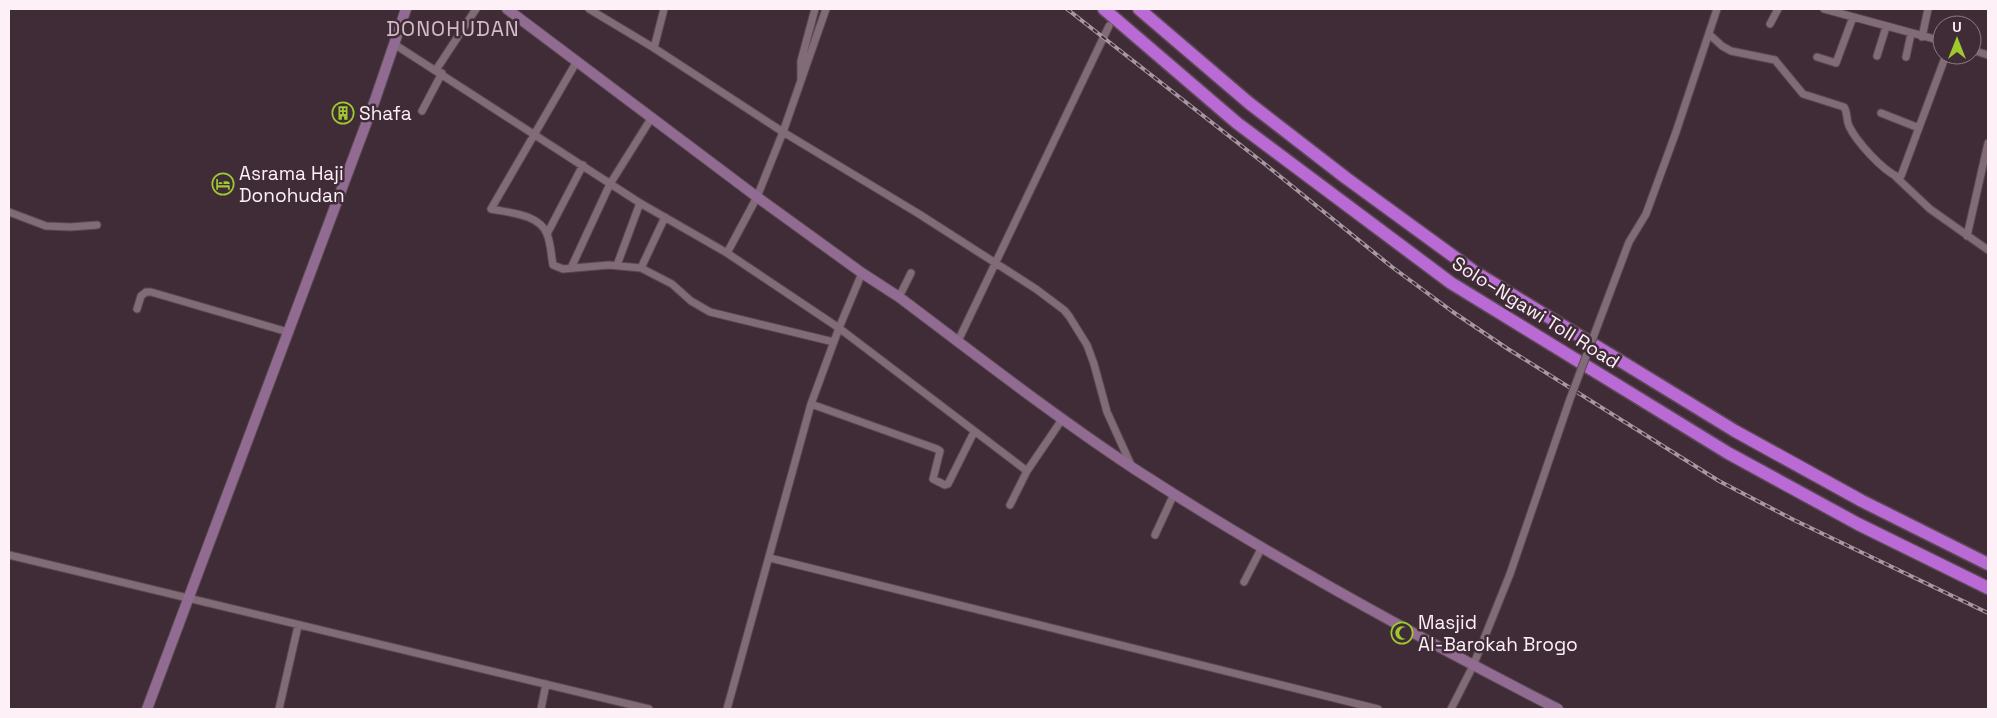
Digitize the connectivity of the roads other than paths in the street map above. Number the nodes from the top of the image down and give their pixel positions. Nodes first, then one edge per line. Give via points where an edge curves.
1 (406, 9) edge
2 (476, 9) edge
3 (507, 9) edge
4 (589, 9) edge
5 (664, 9) edge
6 (815, 9) edge
7 (826, 9) edge
8 (1104, 9) edge
9 (1139, 9) edge
10 (1717, 9) edge
11 (1778, 9) edge
12 (1824, 9) edge
13 (1928, 9) edge
14 (1850, 14) edge
15 (1770, 24) dead end
16 (1109, 26) dead end
17 (1886, 27) junction
18 (1709, 34) junction
19 (1911, 34) junction
20 (1922, 37) junction
21 (1932, 39) edge
22 (394, 44) junction
23 (654, 48) junction
24 (1877, 56) dead end
25 (1906, 56) dead end
26 (1817, 57) dead end
27 (577, 62) junction
28 (1942, 65) edge
29 (439, 72) junction
30 (801, 80) junction
31 (422, 111) dead end
32 (1881, 113) dead end
33 (652, 117) junction
34 (1919, 128) junction
35 (783, 132) junction
36 (534, 134) junction
37 (1988, 143) edge
38 (583, 165) junction
39 (1985, 176) edge
40 (1896, 177) junction
41 (610, 184) junction
42 (757, 197) junction
43 (640, 203) junction
44 (9, 212) edge
45 (665, 217) junction
46 (97, 225) dead end
47 (547, 234) junction
48 (1968, 236) junction
49 (1988, 250) edge
50 (727, 253) junction
51 (994, 263) junction
52 (618, 265) junction
53 (571, 268) junction
54 (641, 268) junction
55 (862, 273) junction
56 (911, 273) dead end
57 (899, 297) junction
58 (136, 309) dead end
59 (839, 328) junction
60 (288, 332) junction
61 (958, 341) junction
62 (834, 342) junction
63 (812, 404) junction
64 (1063, 418) junction
65 (974, 432) junction
66 (1132, 467) junction
67 (1027, 470) junction
68 (1174, 494) junction
69 (1010, 505) dead end
70 (1155, 535) dead end
71 (1261, 549) junction
72 (9, 555) edge
73 (770, 558) junction
74 (1988, 564) edge
75 (1244, 582) dead end
76 (1988, 588) edge
77 (188, 597) junction
78 (298, 626) junction
79 (1473, 666) junction
80 (546, 684) junction
81 (628, 707) edge
82 (279, 708) edge
83 (147, 709) edge
84 (540, 709) edge
85 (649, 709) edge
86 (727, 709) edge
87 (1378, 709) edge
88 (1450, 709) edge
89 (1558, 709) edge

1 - 22 main road
2 - 29 street
3 - 27 main road
4 - 23 street
5 - 23 street
6 - 30 street via 800,62
7 - 30 street
8 - 76 highway, Solo–Ngawi Toll Road via 1237,123 1451,283 1728,453 1858,524
9 - 74 highway, Solo–Ngawi Toll Road via 1257,109 1475,272 1735,431 1862,501
10 - 18 street
11 - 15 street
12 - 14 street
13 - 20 street
14 - 17 street
14 - 26 street via 1836,63
16 - 51 street
17 - 19 street
17 - 24 street
18 - 40 street via 1731,50 1773,60 1803,94 1844,107 1848,125 1860,142
18 - 79 street, bridge via 1646,214 1629,242 1570,399 1510,574
19 - 20 street
19 - 25 street
20 - 21 street
22 - 29 street
22 - 60 main road
23 - 35 street
27 - 33 main road
27 - 36 street
28 - 34 street
29 - 31 street
29 - 36 street
30 - 35 street
32 - 34 street
33 - 41 street
33 - 42 main road
34 - 40 street via 1901,176
35 - 42 street
35 - 51 street
36 - 38 street
36 - 47 street via 491,209 530,218 539,223
37 - 39 street
38 - 41 street
38 - 47 street
39 - 48 street
40 - 48 street via 1930,209
41 - 43 street
41 - 53 street
42 - 50 street
42 - 55 main road
43 - 45 street
43 - 52 street
44 - 46 street via 46,226
45 - 50 street
45 - 54 street
47 - 53 street via 553,265
48 - 49 street
50 - 59 street
51 - 61 street
51 - 66 street via 1036,289 1069,316 1087,345 1107,412
52 - 53 street
52 - 54 street
54 - 62 street via 672,284 703,309
55 - 57 main road
55 - 59 street
56 - 57 street
57 - 61 main road
58 - 60 street via 141,296 151,292
59 - 62 street
59 - 65 street
60 - 77 main road
61 - 64 main road
62 - 63 street
63 - 65 street via 937,449 940,451 933,479 945,485
63 - 73 street
64 - 66 main road
64 - 67 street
65 - 67 street
66 - 68 main road
67 - 69 street
68 - 70 street
68 - 71 main road
71 - 75 street
71 - 79 main road
72 - 77 street
73 - 86 street
73 - 87 street
77 - 78 street
77 - 83 main road
78 - 80 street
78 - 82 street
79 - 88 street
79 - 89 main road
80 - 81 street
80 - 84 street
81 - 85 street

